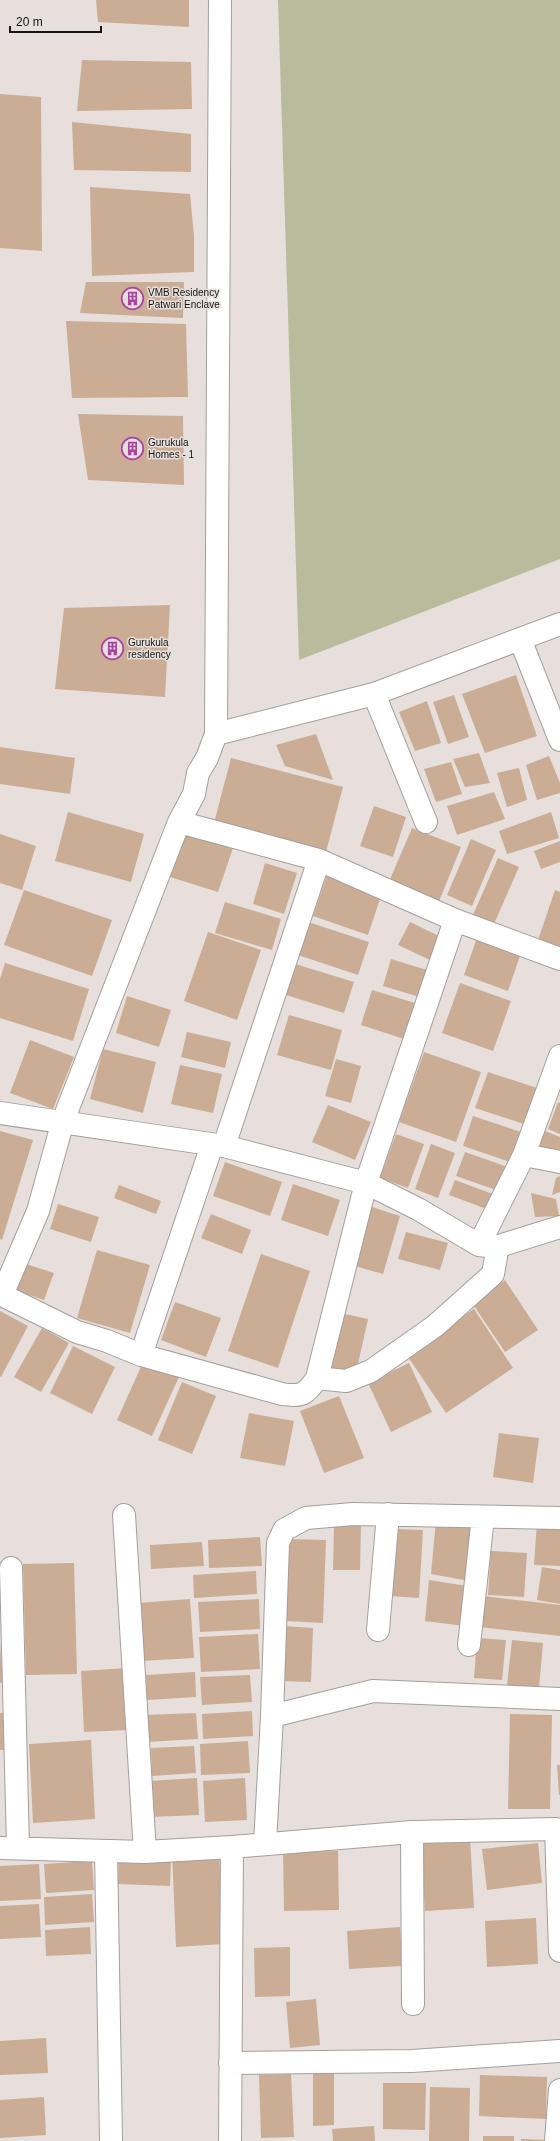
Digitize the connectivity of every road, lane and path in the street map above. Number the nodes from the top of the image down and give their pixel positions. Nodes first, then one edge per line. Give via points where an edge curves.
1 (220, 0) edge
2 (560, 624) edge
3 (520, 639) junction
4 (374, 694) junction
5 (216, 734) junction
6 (560, 740) edge
7 (180, 822) junction
8 (426, 822) dead end
9 (319, 860) junction
10 (455, 920) junction
11 (560, 959) edge
12 (560, 1056) edge
13 (0, 1113) edge
14 (63, 1121) junction
15 (218, 1145) junction
16 (524, 1155) junction
17 (560, 1162) edge
18 (366, 1183) junction
19 (560, 1227) edge
20 (487, 1246) junction
21 (1, 1293) edge
22 (141, 1355) junction
23 (317, 1378) junction
24 (388, 1514) junction
25 (124, 1515) dead end
26 (484, 1517) junction
27 (560, 1518) edge
28 (11, 1568) dead end
29 (378, 1630) dead end
30 (469, 1645) dead end
31 (560, 1699) edge
32 (272, 1716) junction
33 (412, 1832) junction
34 (265, 1844) junction
35 (9, 1847) edge
36 (232, 1847) junction
37 (106, 1851) junction
38 (145, 1852) junction
39 (560, 1951) edge
40 (413, 2004) dead end
41 (560, 2051) edge
42 (230, 2063) junction
43 (560, 2090) edge
44 (111, 2141) edge
45 (230, 2141) edge
46 (556, 2141) edge

1 - 5 street
2 - 3 street
3 - 4 street
3 - 6 street
4 - 5 street
4 - 8 street
5 - 7 street via 198,773 194,794
7 - 9 street
7 - 14 street
9 - 10 street
9 - 15 street
10 - 11 street
10 - 18 street
12 - 16 street
13 - 14 street
14 - 15 street
14 - 21 street via 38,1211
15 - 18 street
15 - 22 street
16 - 17 street
16 - 20 street
18 - 20 street
18 - 23 street
19 - 20 street
20 - 23 street via 496,1257 493,1274 435,1326 371,1371 346,1381
21 - 22 street via 77,1332 108,1341
22 - 23 street via 248,1386 297,1397 310,1390
24 - 26 street
24 - 29 street
24 - 32 street via 306,1518 284,1530 278,1543
25 - 38 street
26 - 27 street
26 - 30 street
28 - 35 street
31 - 32 street via 373,1691
32 - 34 street
33 - 34 street
33 - 39 street via 556,1829
33 - 40 street
34 - 36 street
35 - 37 street
36 - 38 street
36 - 42 street
37 - 38 street
37 - 44 street
41 - 42 street via 412,2061
42 - 45 street
43 - 46 street

